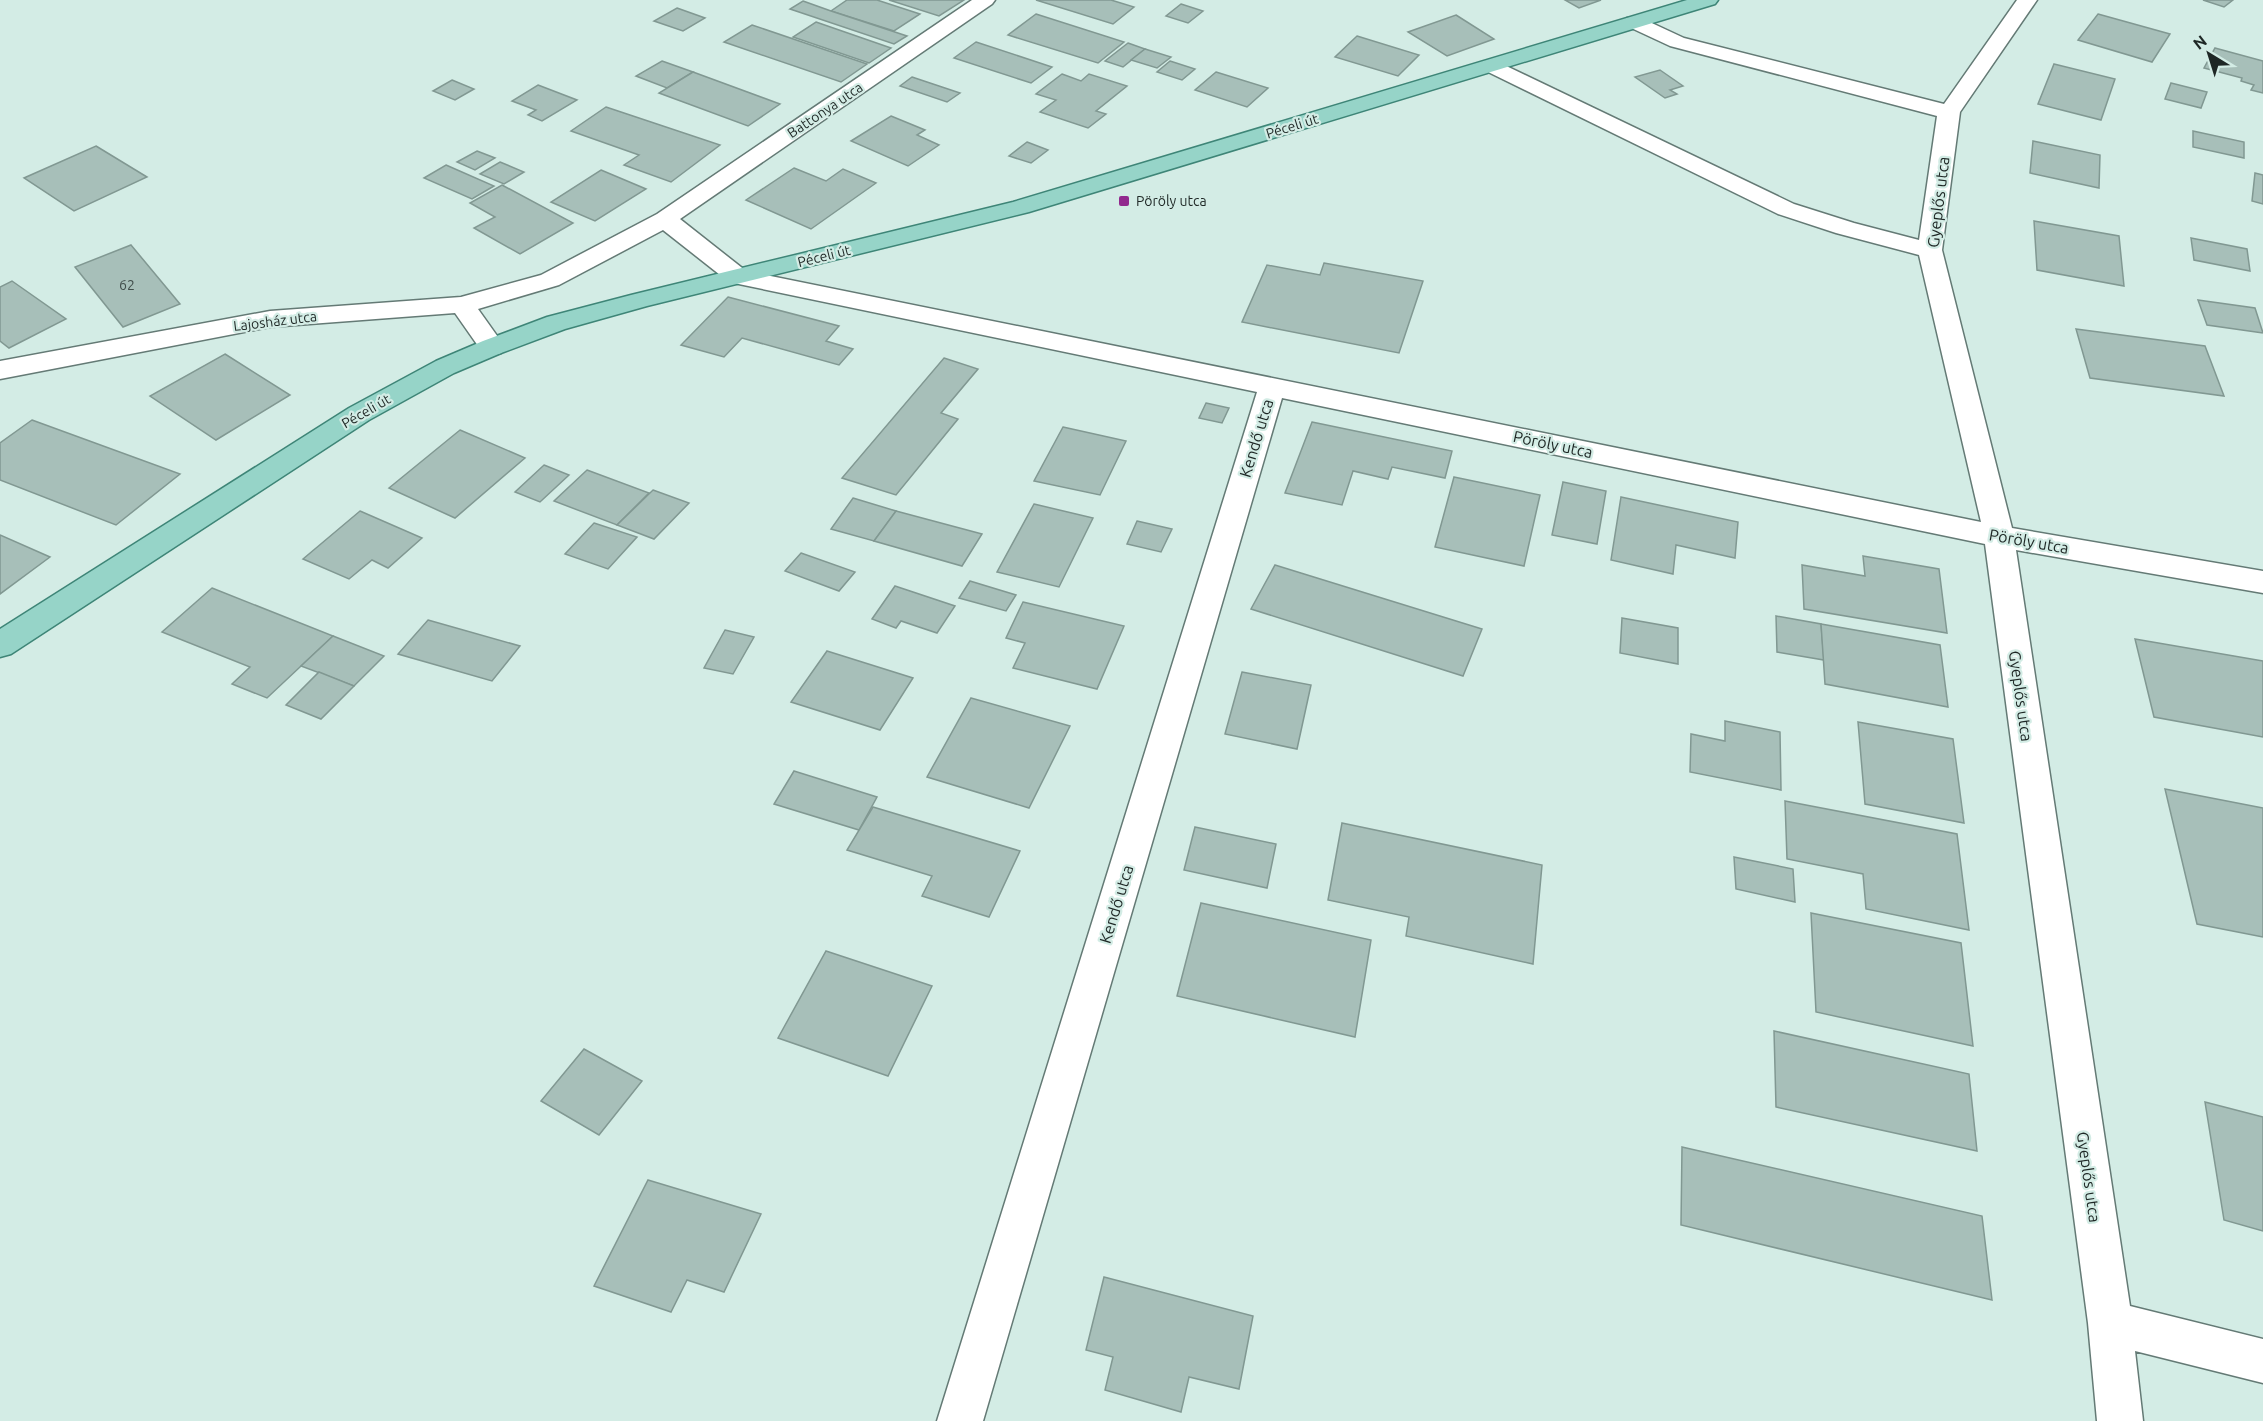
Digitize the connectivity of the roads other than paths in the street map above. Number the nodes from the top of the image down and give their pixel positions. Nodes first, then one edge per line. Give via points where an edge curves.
1 (985, 0) edge
2 (1708, 0) edge
3 (2027, 0) edge
4 (1634, 22) junction
5 (1491, 66) junction
6 (1949, 112) junction
7 (665, 219) junction
8 (1930, 250) junction
9 (738, 277) junction
10 (550, 280) joint
11 (462, 305) junction
12 (492, 347) junction
13 (0, 370) edge
14 (1272, 387) junction
15 (1999, 536) junction
16 (2263, 582) edge
17 (0, 645) edge
18 (2110, 1323) junction
19 (2263, 1361) edge
20 (960, 1421) edge
21 (2120, 1421) edge

1 - 7 street, Battonya utca
2 - 4 main road, Péceli út
3 - 6 street, Gyeplős utca
4 - 5 main road, Péceli út
4 - 6 street via 1677,42
5 - 8 street via 1786,209
5 - 9 main road, Péceli út via 1021,207
6 - 8 street, Gyeplős utca
7 - 9 street
7 - 10 street, Battonya utca
8 - 15 street, Gyeplős utca
9 - 12 main road, Péceli út via 556,323
9 - 14 street, Pöröly utca
10 - 11 street, Lajosház utca
11 - 12 street
11 - 13 street, Lajosház utca via 270,319
12 - 17 main road, Péceli út via 445,367 359,414
14 - 15 street, Pöröly utca
14 - 20 street, Kendő utca
15 - 16 street, Pöröly utca
15 - 18 street, Gyeplős utca
18 - 19 street
18 - 21 street, Gyeplős utca

